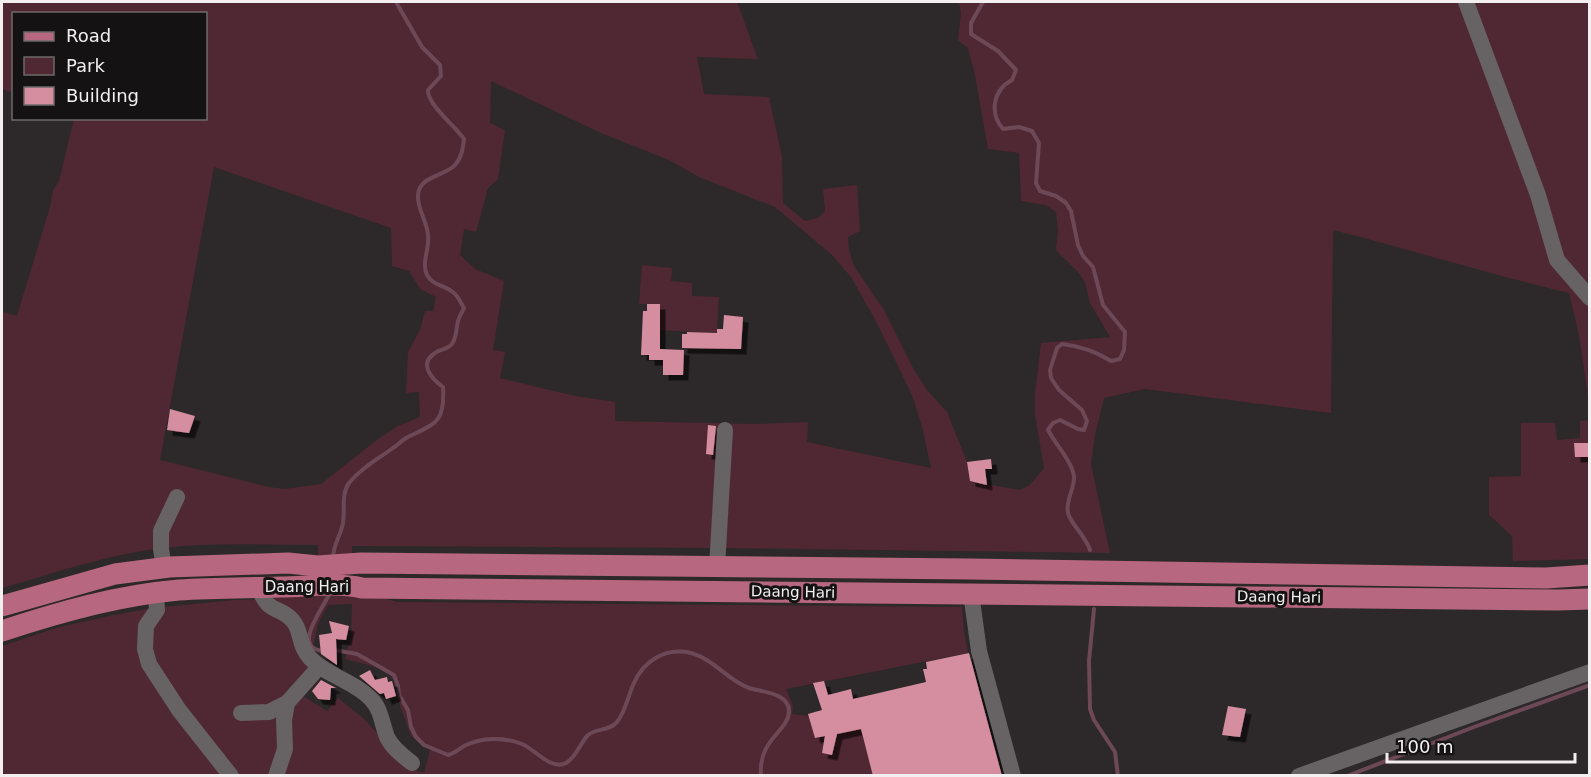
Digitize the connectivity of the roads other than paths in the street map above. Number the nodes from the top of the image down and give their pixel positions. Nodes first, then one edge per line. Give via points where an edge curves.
1 (1466, 2) edge
2 (1590, 298) edge
3 (725, 430) dead end
4 (177, 497) dead end
5 (728, 567) junction
6 (164, 568) junction
7 (319, 575) junction
8 (344, 575) junction
9 (1590, 575) edge
10 (258, 588) junction
11 (738, 591) junction
12 (971, 593) junction
13 (156, 594) junction
14 (1590, 599) edge
15 (2, 606) edge
16 (2, 631) edge
17 (320, 667) junction
18 (1590, 672) edge
19 (287, 703) junction
20 (241, 713) dead end
21 (412, 763) dead end
22 (231, 776) edge
23 (276, 776) edge
24 (1013, 776) edge
25 (1299, 776) edge

1 - 2 street via 1538,195 1557,260
3 - 5 street
4 - 6 street via 161,531
5 - 8 main road, Daang Hari via 361,563
5 - 9 main road, Daang Hari via 1534,578
5 - 11 main road
6 - 7 main road, Daang Hari via 277,563
6 - 15 main road, Daang Hari via 115,574
7 - 8 main road, Daang Hari
7 - 10 main road, Daang Hari
8 - 11 main road, Daang Hari via 362,588
10 - 13 main road, Daang Hari
10 - 17 street via 268,606 293,620 303,650
11 - 12 main road, Daang Hari
12 - 14 main road, Daang Hari
12 - 24 street via 979,651
13 - 16 main road, Daang Hari via 121,598
13 - 22 street via 157,610 147,621 144,635 149,664
17 - 19 street
17 - 21 street via 362,690 373,701 388,738
18 - 25 street
19 - 20 street via 269,712
19 - 23 street via 285,749

